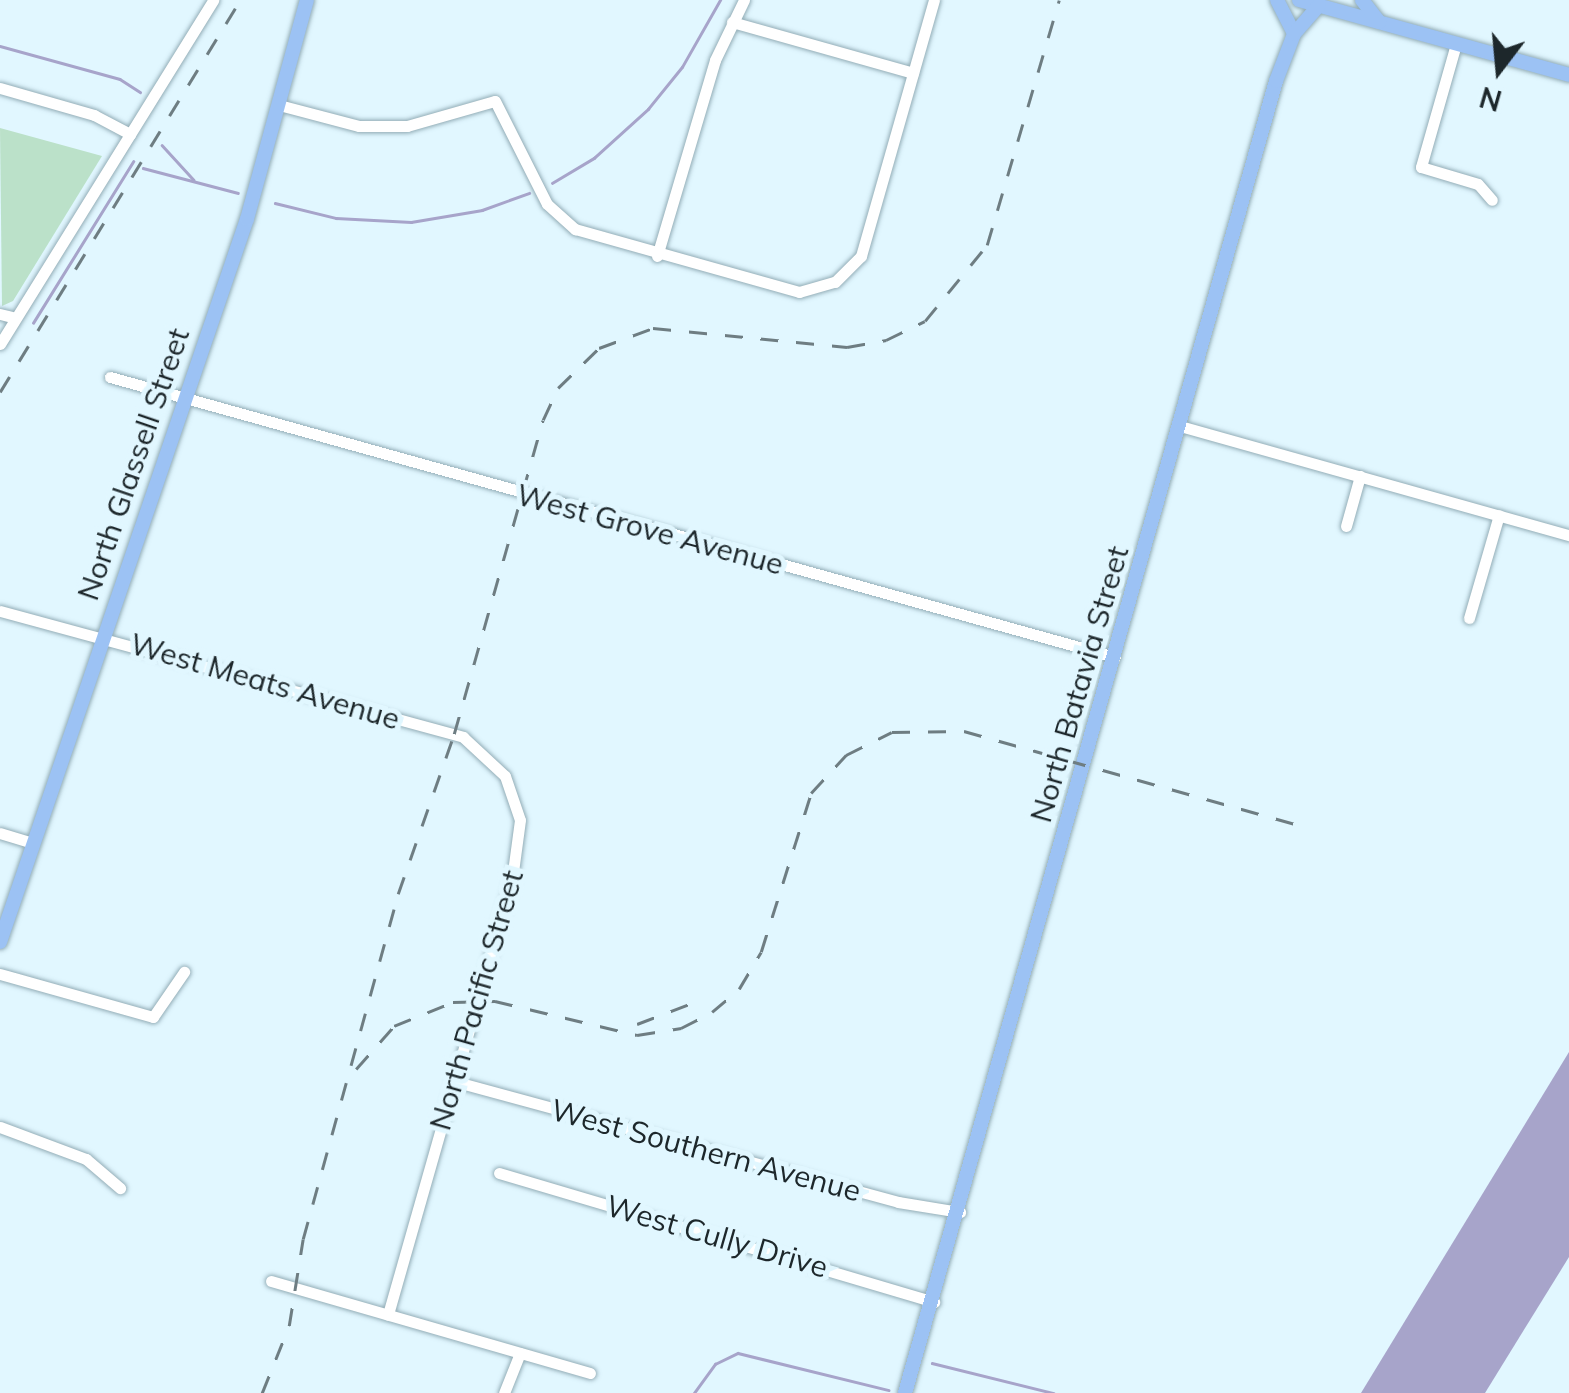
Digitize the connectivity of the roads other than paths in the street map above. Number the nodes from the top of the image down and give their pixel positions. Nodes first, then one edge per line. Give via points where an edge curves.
1 (213, 0) edge
2 (306, 0) edge
3 (744, 0) edge
4 (934, 0) edge
5 (1277, 0) edge
6 (1299, 0) edge
7 (1362, 0) edge
8 (1322, 3) edge
9 (732, 22) junction
10 (1379, 22) junction
11 (1294, 34) junction
12 (1456, 44) junction
13 (913, 73) junction
14 (1569, 75) edge
15 (0, 88) edge
16 (280, 105) junction
17 (130, 134) junction
18 (1492, 200) dead end
19 (657, 256) junction
20 (0, 314) edge
21 (16, 318) junction
22 (0, 344) edge
23 (110, 377) dead end
24 (186, 402) junction
25 (1180, 426) junction
26 (1360, 476) junction
27 (1498, 515) junction
28 (1346, 526) dead end
29 (1569, 535) edge
30 (0, 611) edge
31 (1470, 618) dead end
32 (102, 636) junction
33 (1114, 657) junction
34 (428, 726) joint
35 (0, 834) edge
36 (33, 843) junction
37 (0, 942) edge
38 (184, 972) dead end
39 (0, 974) edge
40 (453, 1082) junction
41 (0, 1128) edge
42 (498, 1173) dead end
43 (120, 1188) dead end
44 (960, 1212) junction
45 (271, 1281) dead end
46 (934, 1302) junction
47 (388, 1315) junction
48 (520, 1353) junction
49 (590, 1373) dead end
50 (504, 1393) edge
51 (905, 1393) edge

1 - 17 street
2 - 16 main road, North Glassell Street
3 - 9 street
4 - 13 street
5 - 11 main road
6 - 8 main road
7 - 10 main road
8 - 10 main road
8 - 11 main road, North Batavia Street
9 - 13 street
9 - 19 street
10 - 12 main road
11 - 25 main road, North Batavia Street
12 - 14 main road
12 - 18 street via 1421,167 1478,184
13 - 19 street via 860,256 834,282 799,292
15 - 17 street via 94,115
16 - 19 street via 359,126 407,126 495,101 560,219 586,236
16 - 24 main road, North Glassell Street
17 - 21 street
20 - 21 street
21 - 22 street
23 - 24 street, West Grove Avenue
24 - 32 main road, North Glassell Street
24 - 33 street, West Grove Avenue
25 - 26 street
25 - 33 main road, North Batavia Street
26 - 27 street
26 - 28 street
27 - 29 street
27 - 31 street
30 - 32 street, West Meats Avenue
32 - 34 street, West Meats Avenue
32 - 36 main road, North Glassell Street
33 - 44 main road, North Batavia Street
34 - 40 street, North Pacific Street via 480,746 505,776 520,820 512,879
35 - 36 street
36 - 37 main road, North Glassell Street
38 - 39 street via 153,1017
40 - 44 street, West Southern Avenue via 898,1202
40 - 47 street, North Pacific Street
41 - 43 street via 86,1159
42 - 46 street, West Cully Drive
44 - 46 main road, North Batavia Street
45 - 47 street
46 - 51 main road, North Batavia Street
47 - 48 street
48 - 49 street
48 - 50 street

